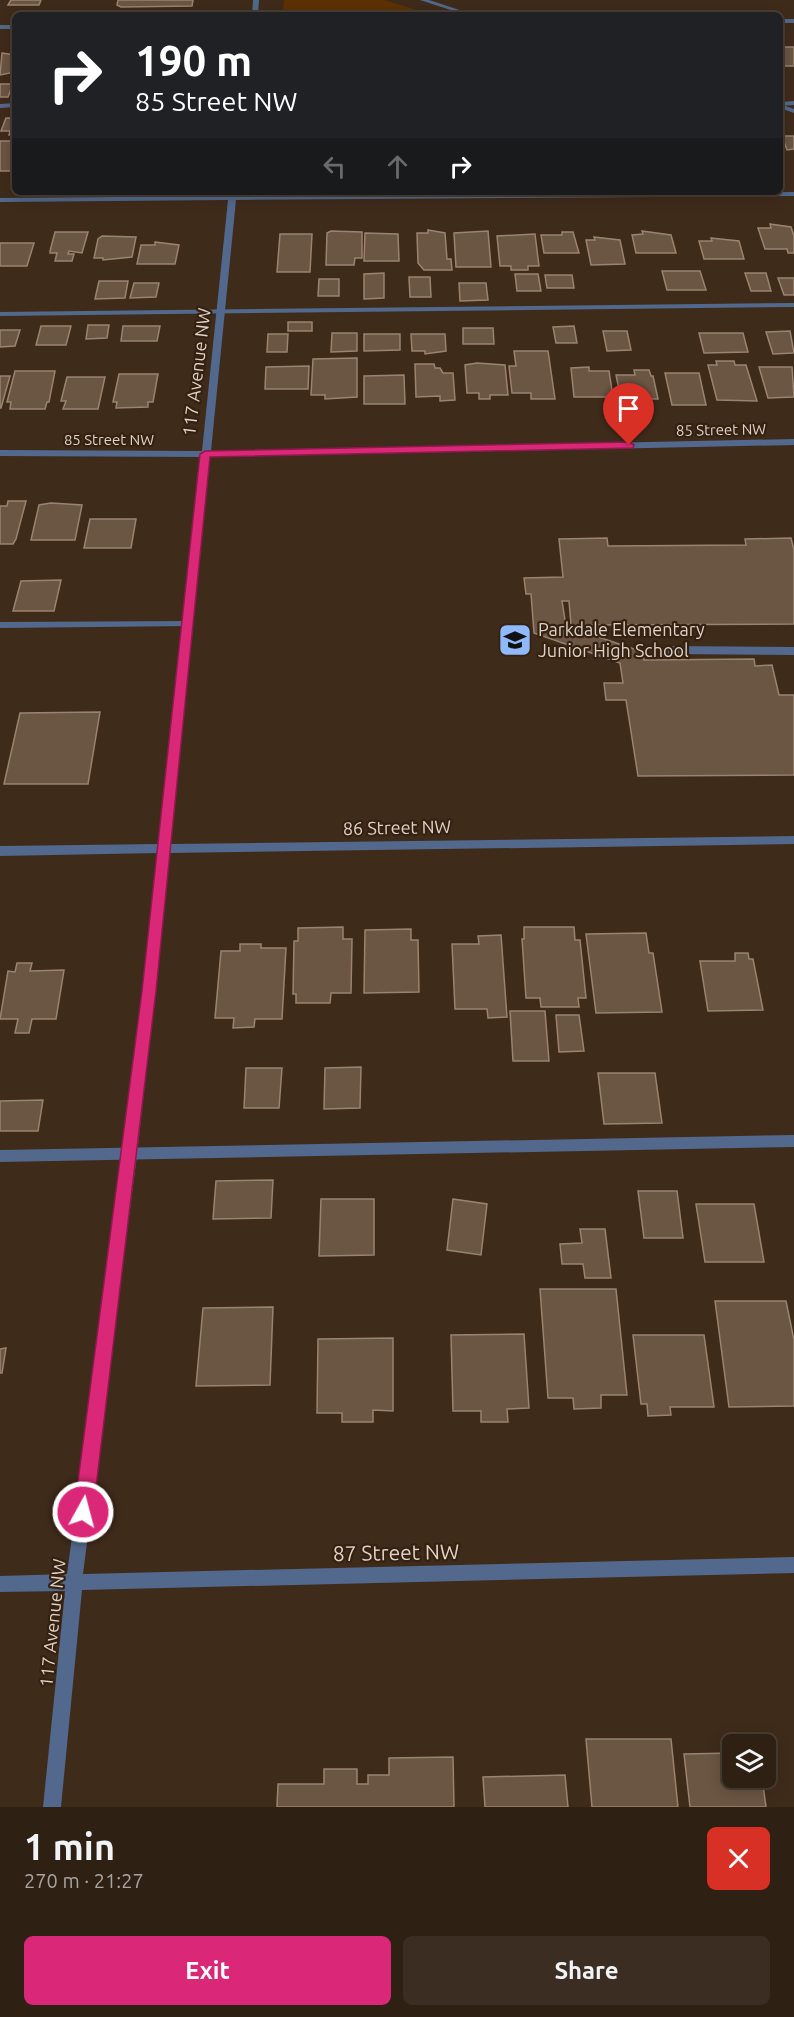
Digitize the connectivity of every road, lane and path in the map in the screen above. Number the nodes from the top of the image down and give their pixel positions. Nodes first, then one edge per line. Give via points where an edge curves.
1 (423, 0) edge
2 (462, 12) edge
3 (514, 195) edge
4 (233, 196) edge
5 (0, 200) edge
6 (794, 305) edge
7 (222, 313) junction
8 (0, 314) edge
9 (794, 442) edge
10 (0, 453) edge
11 (205, 454) junction
12 (189, 624) junction
13 (0, 625) edge
14 (667, 650) dead end
15 (794, 651) edge
16 (794, 840) edge
17 (165, 850) junction
18 (0, 851) edge
19 (794, 1141) edge
20 (130, 1155) junction
21 (0, 1156) edge
22 (794, 1565) edge
23 (74, 1583) junction
24 (0, 1584) edge
25 (52, 1807) edge

1 - 2 street
3 - 4 street
4 - 5 street
4 - 7 street, 117 Avenue NW
6 - 7 street
7 - 8 street
7 - 11 street, 117 Avenue NW
9 - 11 street, 85 Street NW
10 - 11 street, 85 Street NW
11 - 12 street, 117 Avenue NW
12 - 13 street
12 - 17 street, 117 Avenue NW
14 - 15 street
16 - 17 street, 86 Street NW
17 - 18 street, 86 Street NW
17 - 20 street, 117 Avenue NW
19 - 20 street
20 - 21 street
20 - 23 street, 117 Avenue NW
22 - 23 street, 87 Street NW
23 - 24 street, 87 Street NW
23 - 25 street, 117 Avenue NW

